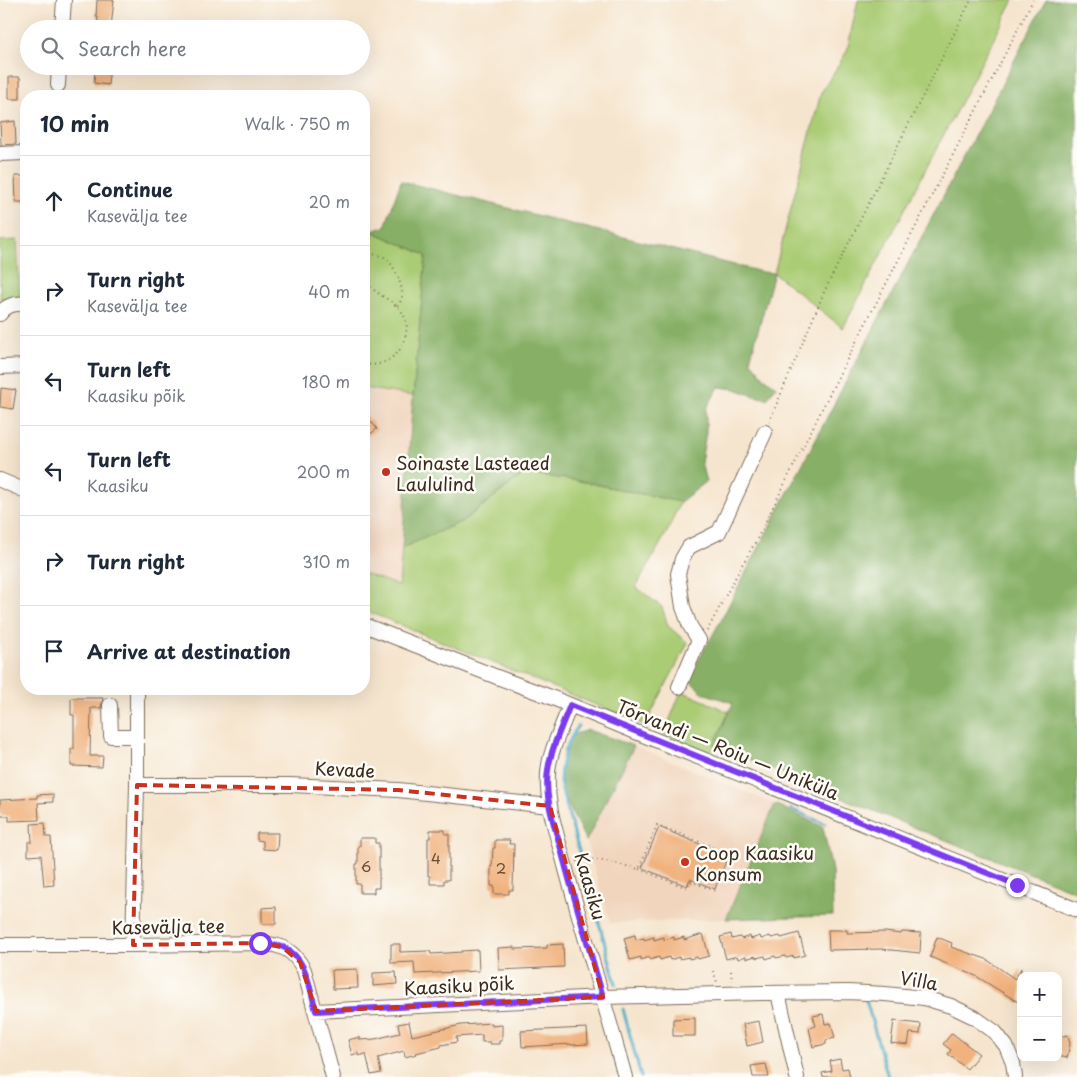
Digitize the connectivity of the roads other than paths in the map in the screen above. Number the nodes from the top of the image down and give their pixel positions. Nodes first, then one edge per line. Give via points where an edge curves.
1 (64, 0) edge
2 (63, 20) edge
3 (59, 75) edge
4 (58, 85) dead end
5 (20, 153) edge
6 (0, 154) edge
7 (20, 304) edge
8 (0, 314) edge
9 (20, 366) edge
10 (0, 367) edge
11 (764, 432) road end
12 (0, 480) edge
13 (20, 488) edge
14 (370, 627) edge
15 (679, 687) dead end
16 (137, 695) edge
17 (110, 705) dead end
18 (570, 705) junction
19 (137, 736) junction
20 (137, 785) junction
21 (550, 806) junction
22 (1077, 910) edge
23 (133, 945) junction
24 (0, 946) edge
25 (778, 993) junction
26 (603, 997) junction
27 (316, 1011) junction
28 (334, 1077) edge
29 (625, 1077) edge
30 (797, 1077) edge
31 (1015, 1077) edge

1 - 2 street
3 - 4 street
5 - 6 street
7 - 8 street via 11,305
9 - 10 street
11 - 15 street via 719,532 689,547 682,559 678,574 683,607 699,640
12 - 13 street
14 - 18 street, Tõrvandi — Roiu — Uniküla
16 - 19 street
17 - 19 street via 111,736
18 - 21 street, Kaasiku via 548,770
18 - 22 street, Tõrvandi — Roiu — Uniküla
19 - 20 street
20 - 21 street, Kevade via 290,785 398,790
20 - 23 street
21 - 26 street, Kaasiku
23 - 24 street, Kasevälja tee
23 - 27 street, Kasevälja tee via 274,944 290,951 300,962
25 - 26 street, Villa
25 - 30 street
25 - 31 street, Villa via 885,994 924,998 951,1006 995,1032 1006,1046
26 - 27 street, Kaasiku põik
26 - 29 street, Kaasiku
27 - 28 street, Kasevälja tee

